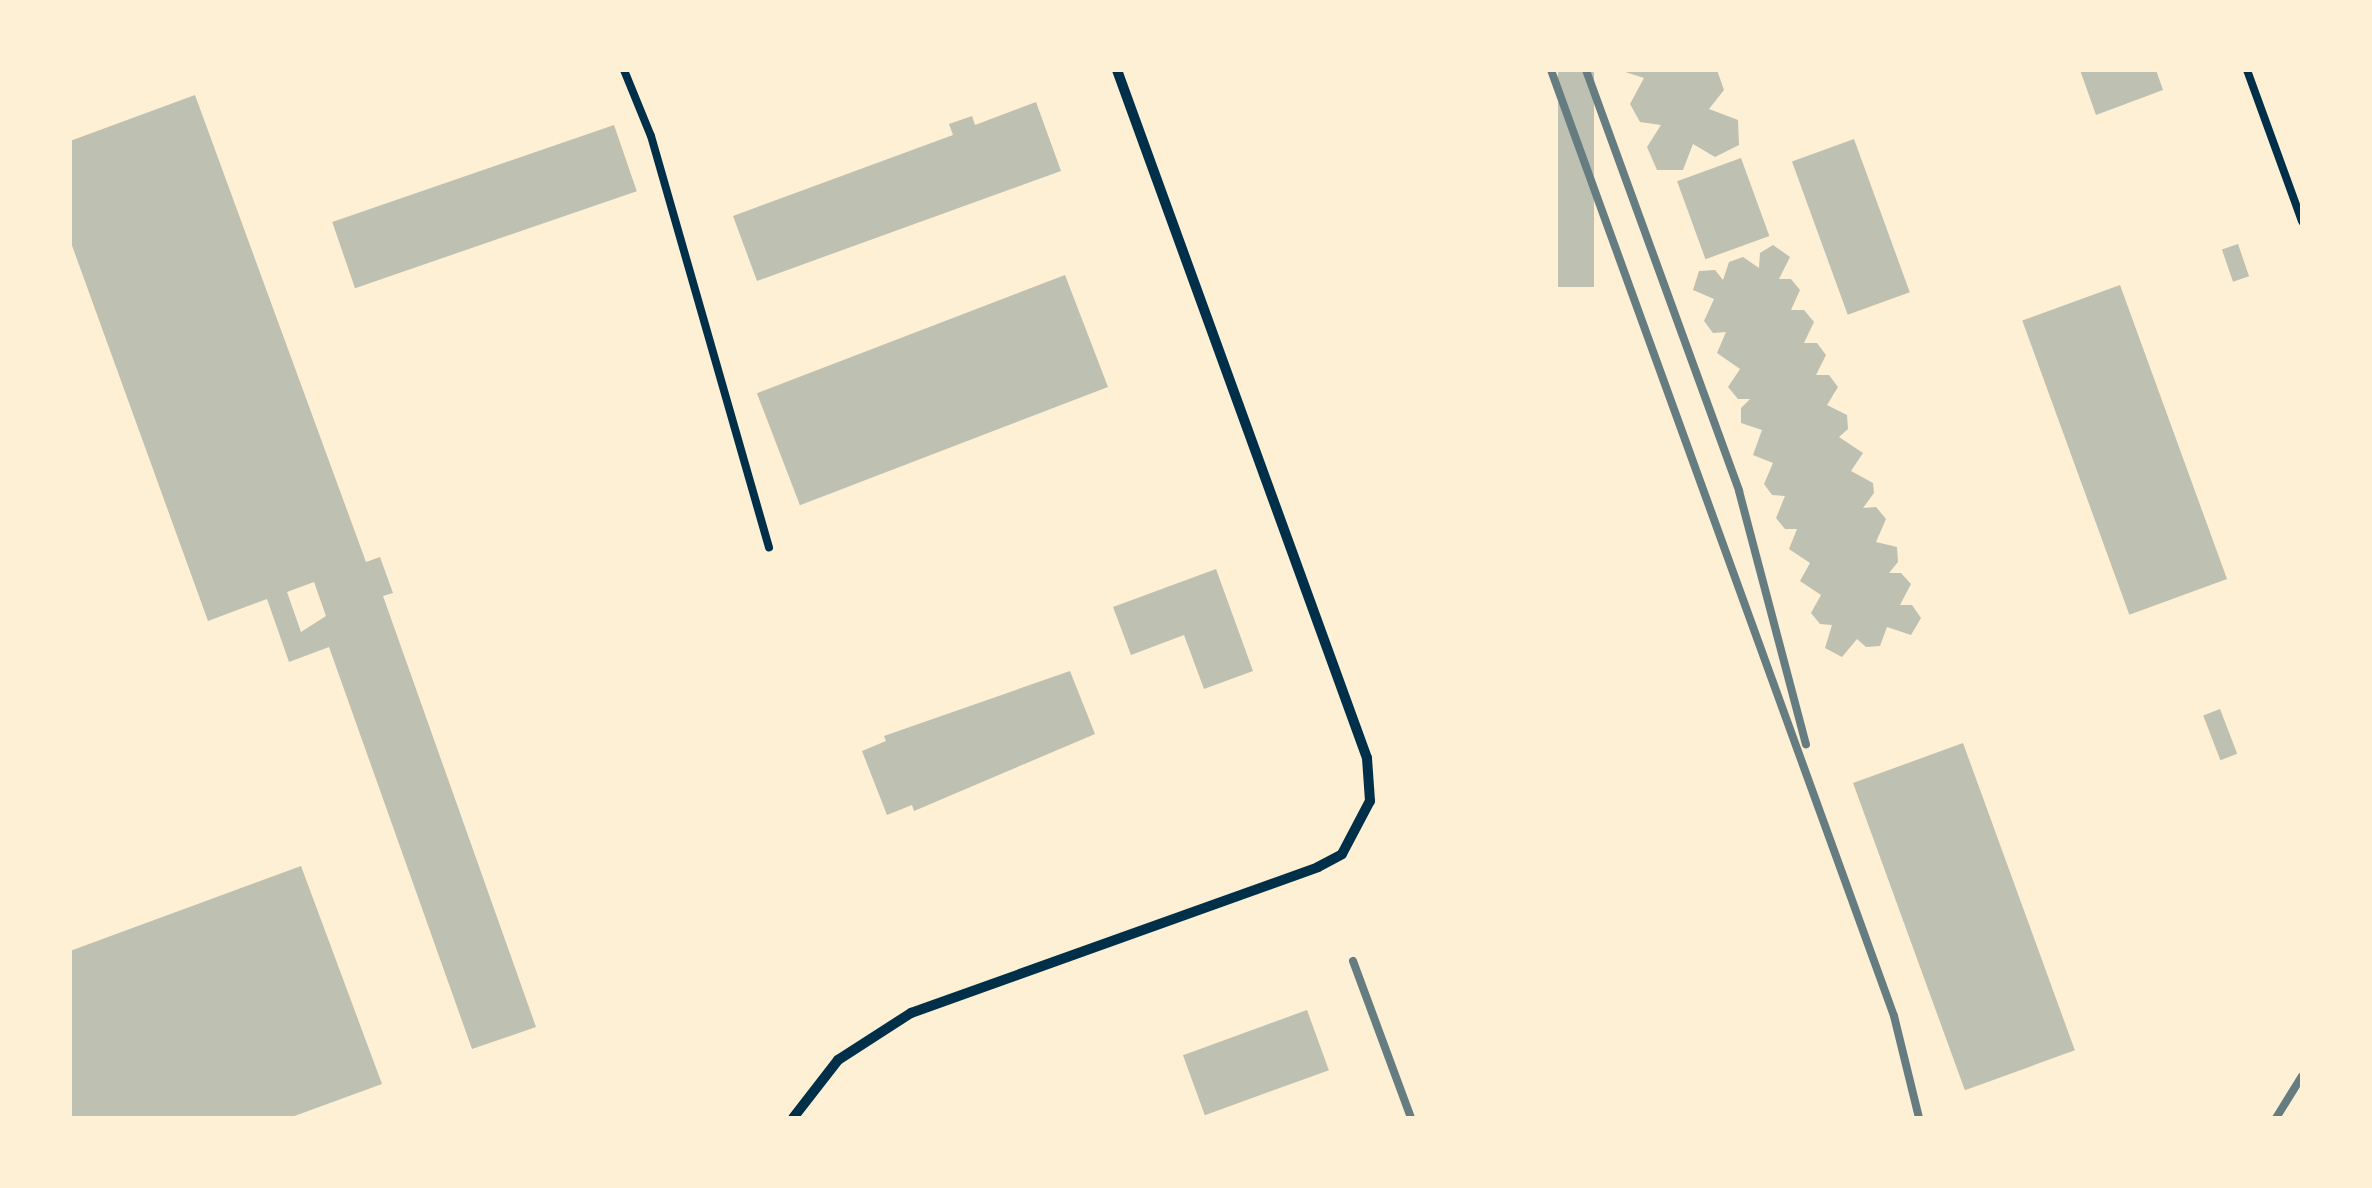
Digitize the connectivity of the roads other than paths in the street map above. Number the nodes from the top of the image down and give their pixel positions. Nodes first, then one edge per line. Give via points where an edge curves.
1 (624, 70) edge
2 (1118, 70) edge
3 (2248, 70) edge
4 (2302, 221) edge
5 (769, 547) dead end
6 (793, 1118) edge

1 - 5 lane via 650,136
2 - 6 street via 1367,758 1370,802 1342,854 1318,867 911,1013 838,1060
3 - 4 lane

